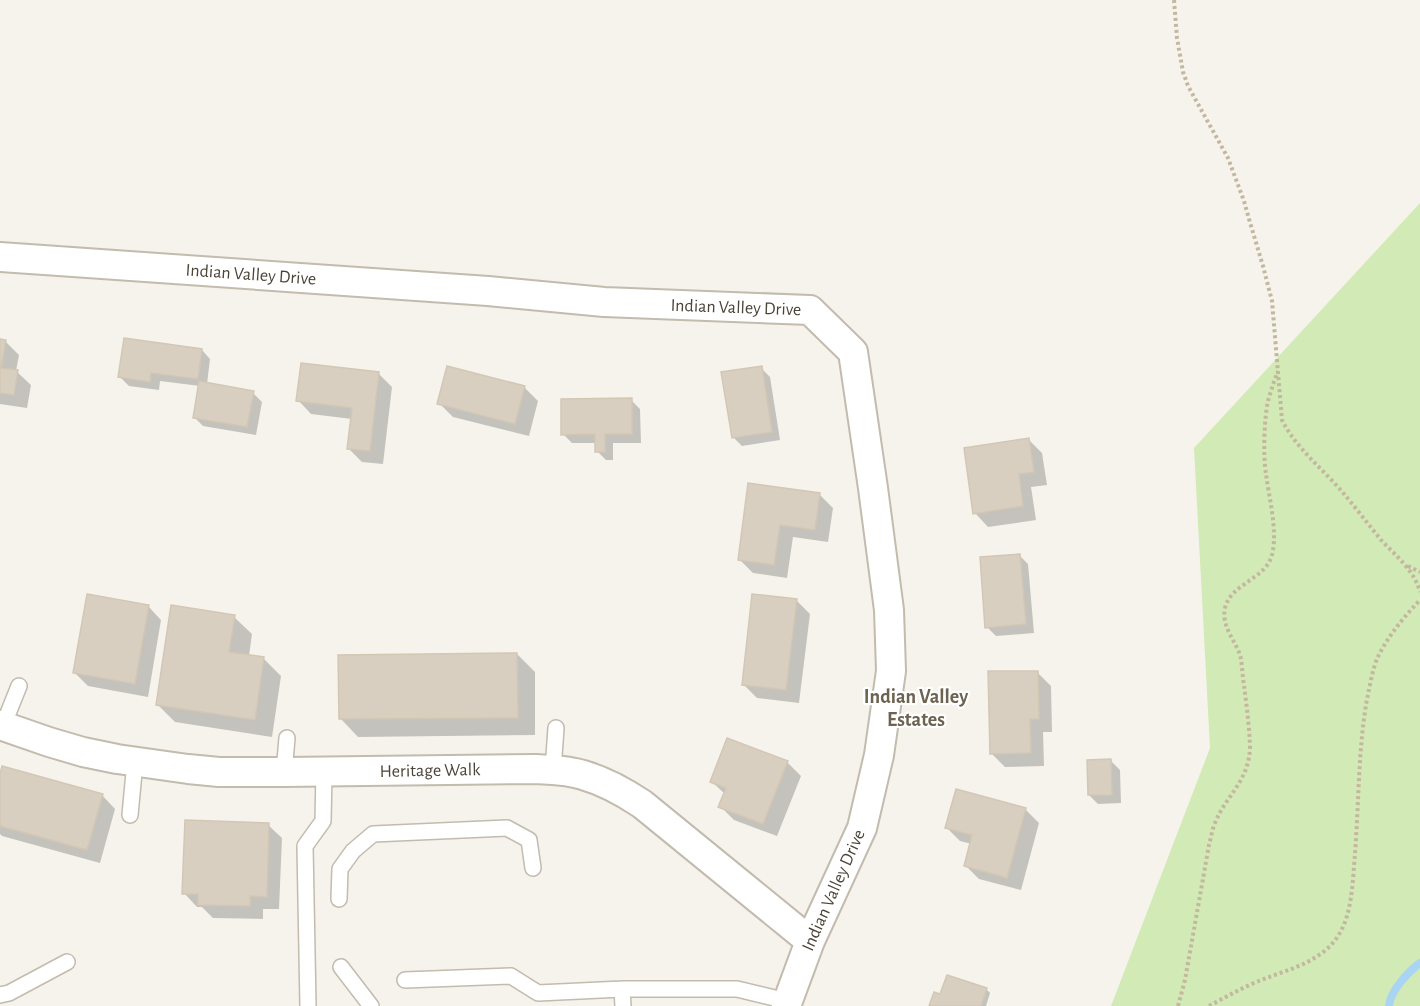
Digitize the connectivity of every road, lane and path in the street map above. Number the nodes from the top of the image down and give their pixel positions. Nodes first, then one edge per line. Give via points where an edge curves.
1 (1174, 0) edge
2 (0, 257) edge
3 (1278, 371) junction
4 (1403, 563) junction
5 (1420, 572) edge
6 (1420, 592) edge
7 (1420, 600) edge
8 (19, 686) dead end
9 (2, 725) edge
10 (556, 728) dead end
11 (287, 738) dead end
12 (135, 762) junction
13 (553, 770) junction
14 (284, 772) junction
15 (324, 772) junction
16 (130, 815) dead end
17 (533, 868) dead end
18 (339, 899) dead end
19 (810, 940) junction
20 (67, 962) dead end
21 (341, 967) dead end
22 (405, 980) dead end
23 (622, 989) junction
24 (0, 995) edge
25 (786, 1004) edge
26 (308, 1006) edge
27 (371, 1006) edge
28 (623, 1006) edge
29 (1178, 1006) edge
30 (1209, 1006) edge

1 - 3 path via 1183,72 1233,169 1263,266 1272,301
2 - 19 street, Indian Valley Drive via 604,302 810,310 853,352 889,610 891,672 879,755 862,828
3 - 4 path via 1282,420 1288,433
3 - 29 path via 1267,404 1265,436 1273,515 1272,556 1265,569 1228,599 1224,618 1240,655 1250,748 1240,782 1215,823
4 - 5 path
4 - 6 path
6 - 7 path
7 - 30 path via 1377,659 1370,684 1360,752 1352,890 1340,934 1312,960 1253,983
8 - 9 lane
9 - 12 street, Heritage Walk via 83,752
10 - 13 lane
11 - 14 lane
12 - 14 street, Heritage Walk via 209,771
12 - 16 lane
13 - 15 street, Heritage Walk
13 - 19 street, Heritage Walk via 582,775 623,791
14 - 15 street, Heritage Walk
15 - 26 lane via 323,821 306,846
17 - 18 lane via 529,840 507,828 373,834 340,869
19 - 25 street, Indian Valley Drive
20 - 24 lane
21 - 27 lane
22 - 23 lane via 511,976 538,993
23 - 25 lane via 737,989
23 - 28 lane

